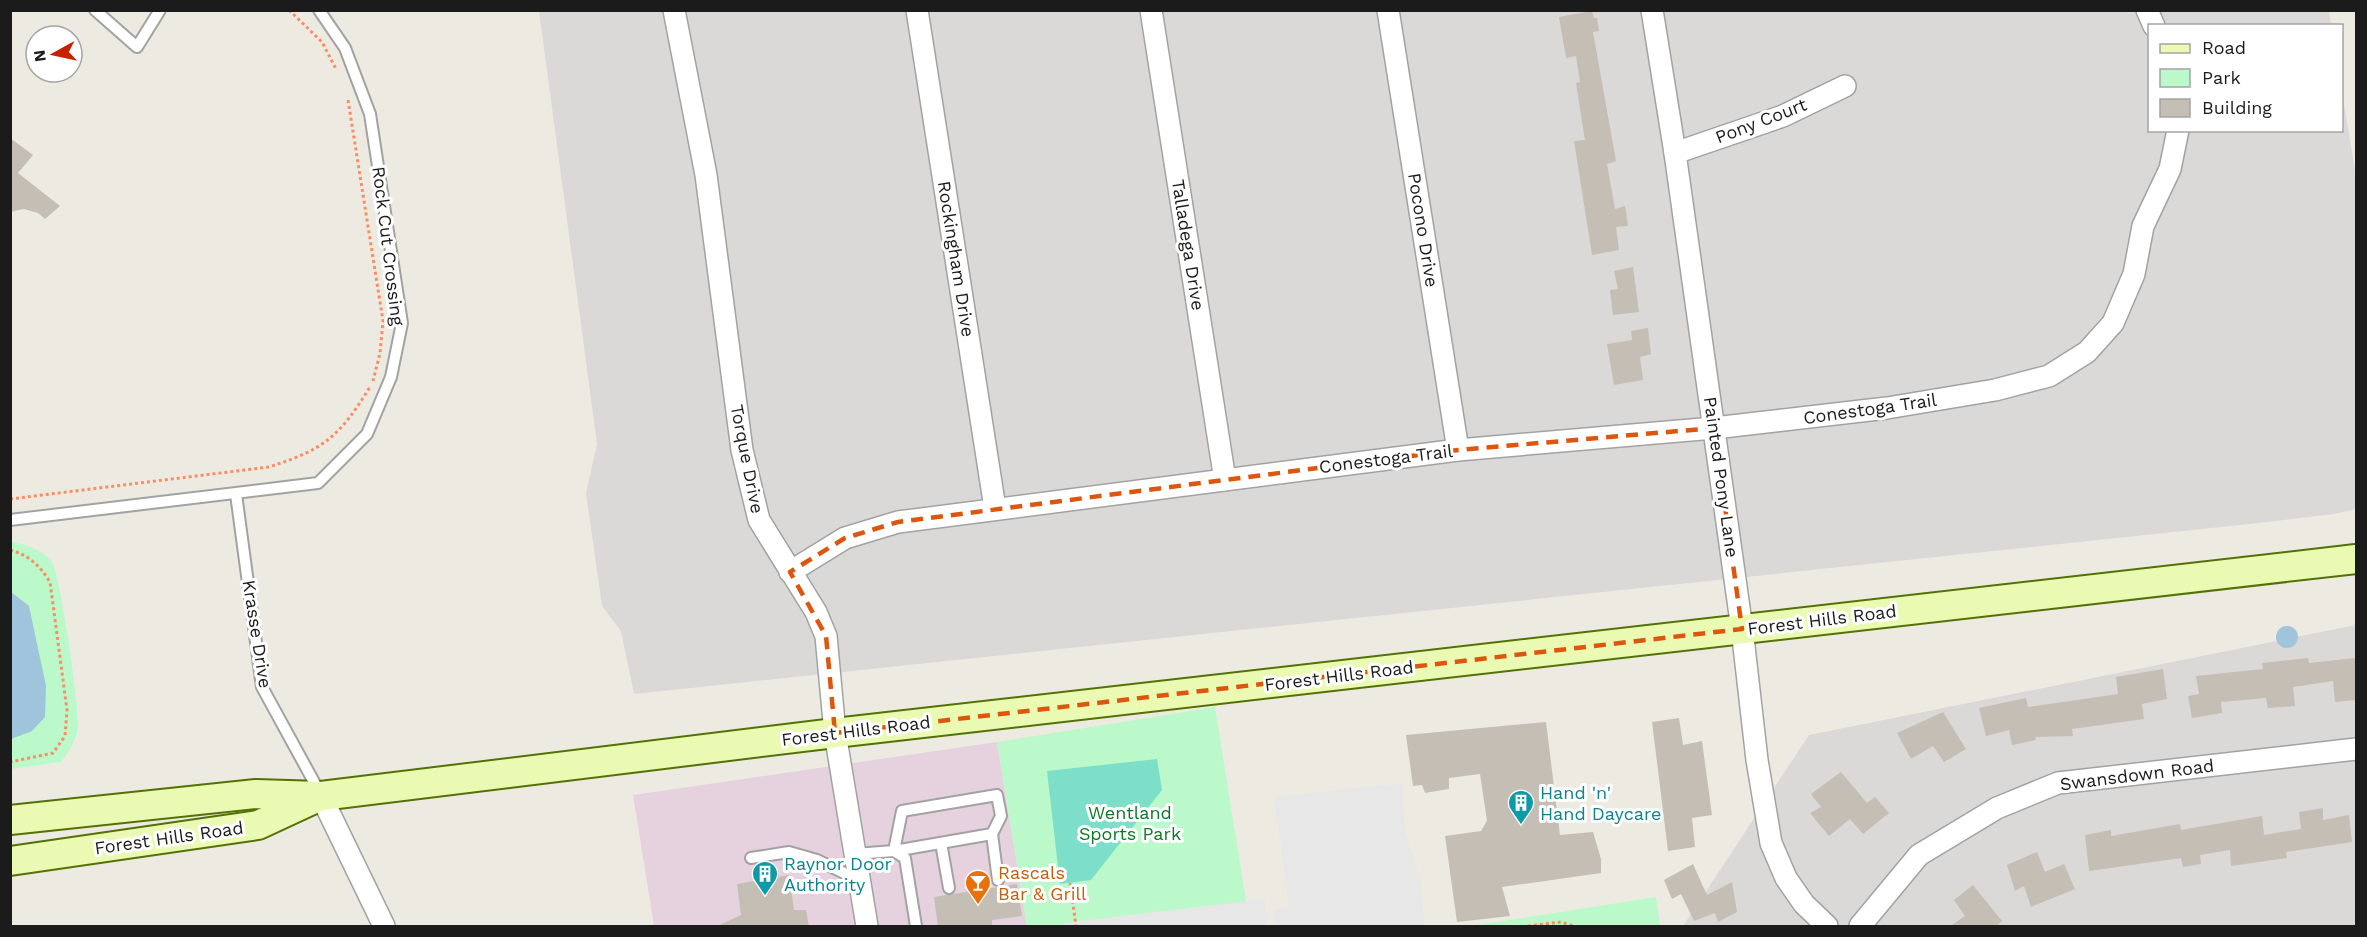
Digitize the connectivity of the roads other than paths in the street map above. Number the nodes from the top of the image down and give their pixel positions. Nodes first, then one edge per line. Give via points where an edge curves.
1 (95, 10) edge
2 (160, 10) edge
3 (319, 10) edge
4 (674, 10) edge
5 (917, 10) edge
6 (1151, 10) edge
7 (1388, 10) edge
8 (1652, 10) edge
9 (1845, 86) dead end
10 (2178, 132) edge
11 (1675, 153) junction
12 (1714, 428) junction
13 (1458, 450) junction
14 (1225, 480) junction
15 (236, 494) junction
16 (995, 508) junction
17 (10, 520) edge
18 (2356, 559) edge
19 (790, 572) junction
20 (1742, 629) junction
21 (835, 734) junction
22 (2356, 749) edge
23 (321, 796) junction
24 (10, 820) edge
25 (992, 834) junction
26 (941, 843) junction
27 (894, 851) junction
28 (855, 854) junction
29 (751, 858) dead end
30 (10, 861) edge
31 (998, 879) dead end
32 (860, 880) junction
33 (949, 888) dead end
34 (384, 927) edge
35 (867, 927) edge
36 (916, 927) edge
37 (1827, 927) edge
38 (1860, 927) edge

1 - 2 lane via 136,47
3 - 15 lane, Rock Cut Crossing via 345,48 370,114 402,323 391,378 367,434 318,483
4 - 19 street, Torque Drive via 706,175 742,450 759,520
5 - 16 street, Rockingham Drive
6 - 14 street, Talladega Drive
7 - 13 street, Pocono Drive
8 - 11 street, Painted Pony Lane
9 - 11 street, Pony Court via 1783,116
10 - 12 street, Conestoga Trail via 2169,169 2143,226 2134,273 2113,323 2087,352 2049,376 1995,390 1887,408
11 - 12 street, Painted Pony Lane
12 - 13 street, Conestoga Trail
12 - 20 street, Painted Pony Lane
13 - 14 street, Conestoga Trail
14 - 16 street, Conestoga Trail
15 - 17 lane, Rock Cut Crossing
15 - 23 lane, Krasse Drive via 262,687
16 - 19 street, Conestoga Trail via 898,522 845,538
18 - 20 street, Forest Hills Road
19 - 21 street, Torque Drive via 816,612 826,636
20 - 21 street, Forest Hills Road
20 - 37 street, Painted Pony Lane via 1771,843 1786,878
21 - 23 street, Forest Hills Road
21 - 28 street, Torque Drive
22 - 38 street, Swansdown Road via 2058,783 1997,808 1919,855
23 - 24 street, Forest Hills Road via 256,794
23 - 30 street, Forest Hills Road via 258,825
23 - 34 street
25 - 26 lane
25 - 27 lane via 1001,816 997,795 902,811
25 - 31 lane
26 - 27 lane
26 - 33 lane
27 - 28 lane
27 - 36 lane via 905,858
28 - 32 street, Torque Drive
29 - 32 lane via 789,852
32 - 35 street, Torque Drive

